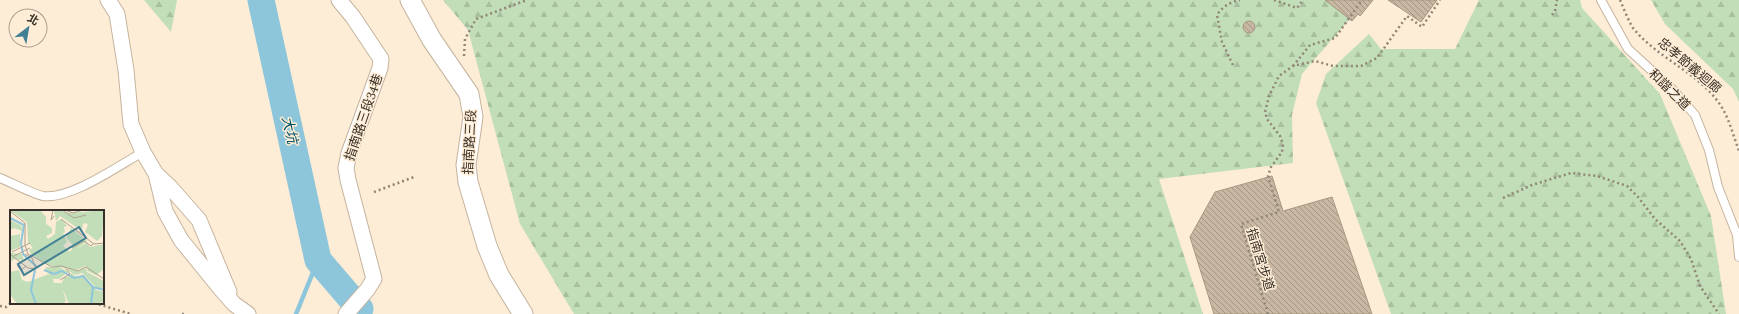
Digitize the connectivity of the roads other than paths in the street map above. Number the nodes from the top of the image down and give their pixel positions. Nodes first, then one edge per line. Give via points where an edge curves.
1 (108, 0) edge
2 (338, 0) edge
3 (410, 0) edge
4 (1600, 0) edge
5 (143, 152) junction
6 (156, 174) junction
7 (0, 178) edge
8 (1739, 257) edge
9 (234, 304) junction
10 (248, 314) edge
11 (346, 314) edge
12 (523, 314) edge

1 - 5 street via 117,14 131,124
2 - 11 street, 指南路三段34巷 via 381,58 380,68 346,168 374,279
3 - 12 street, 指南路三段 via 432,40 469,94 473,117 466,165 468,182 486,246 499,275
4 - 8 lane, 和諧之道 via 1628,49 1695,114 1709,150 1718,187 1737,235
5 - 6 street
5 - 7 lane via 81,187 61,194 42,196
6 - 9 street via 199,220
6 - 9 street via 165,211 181,240
9 - 10 street

